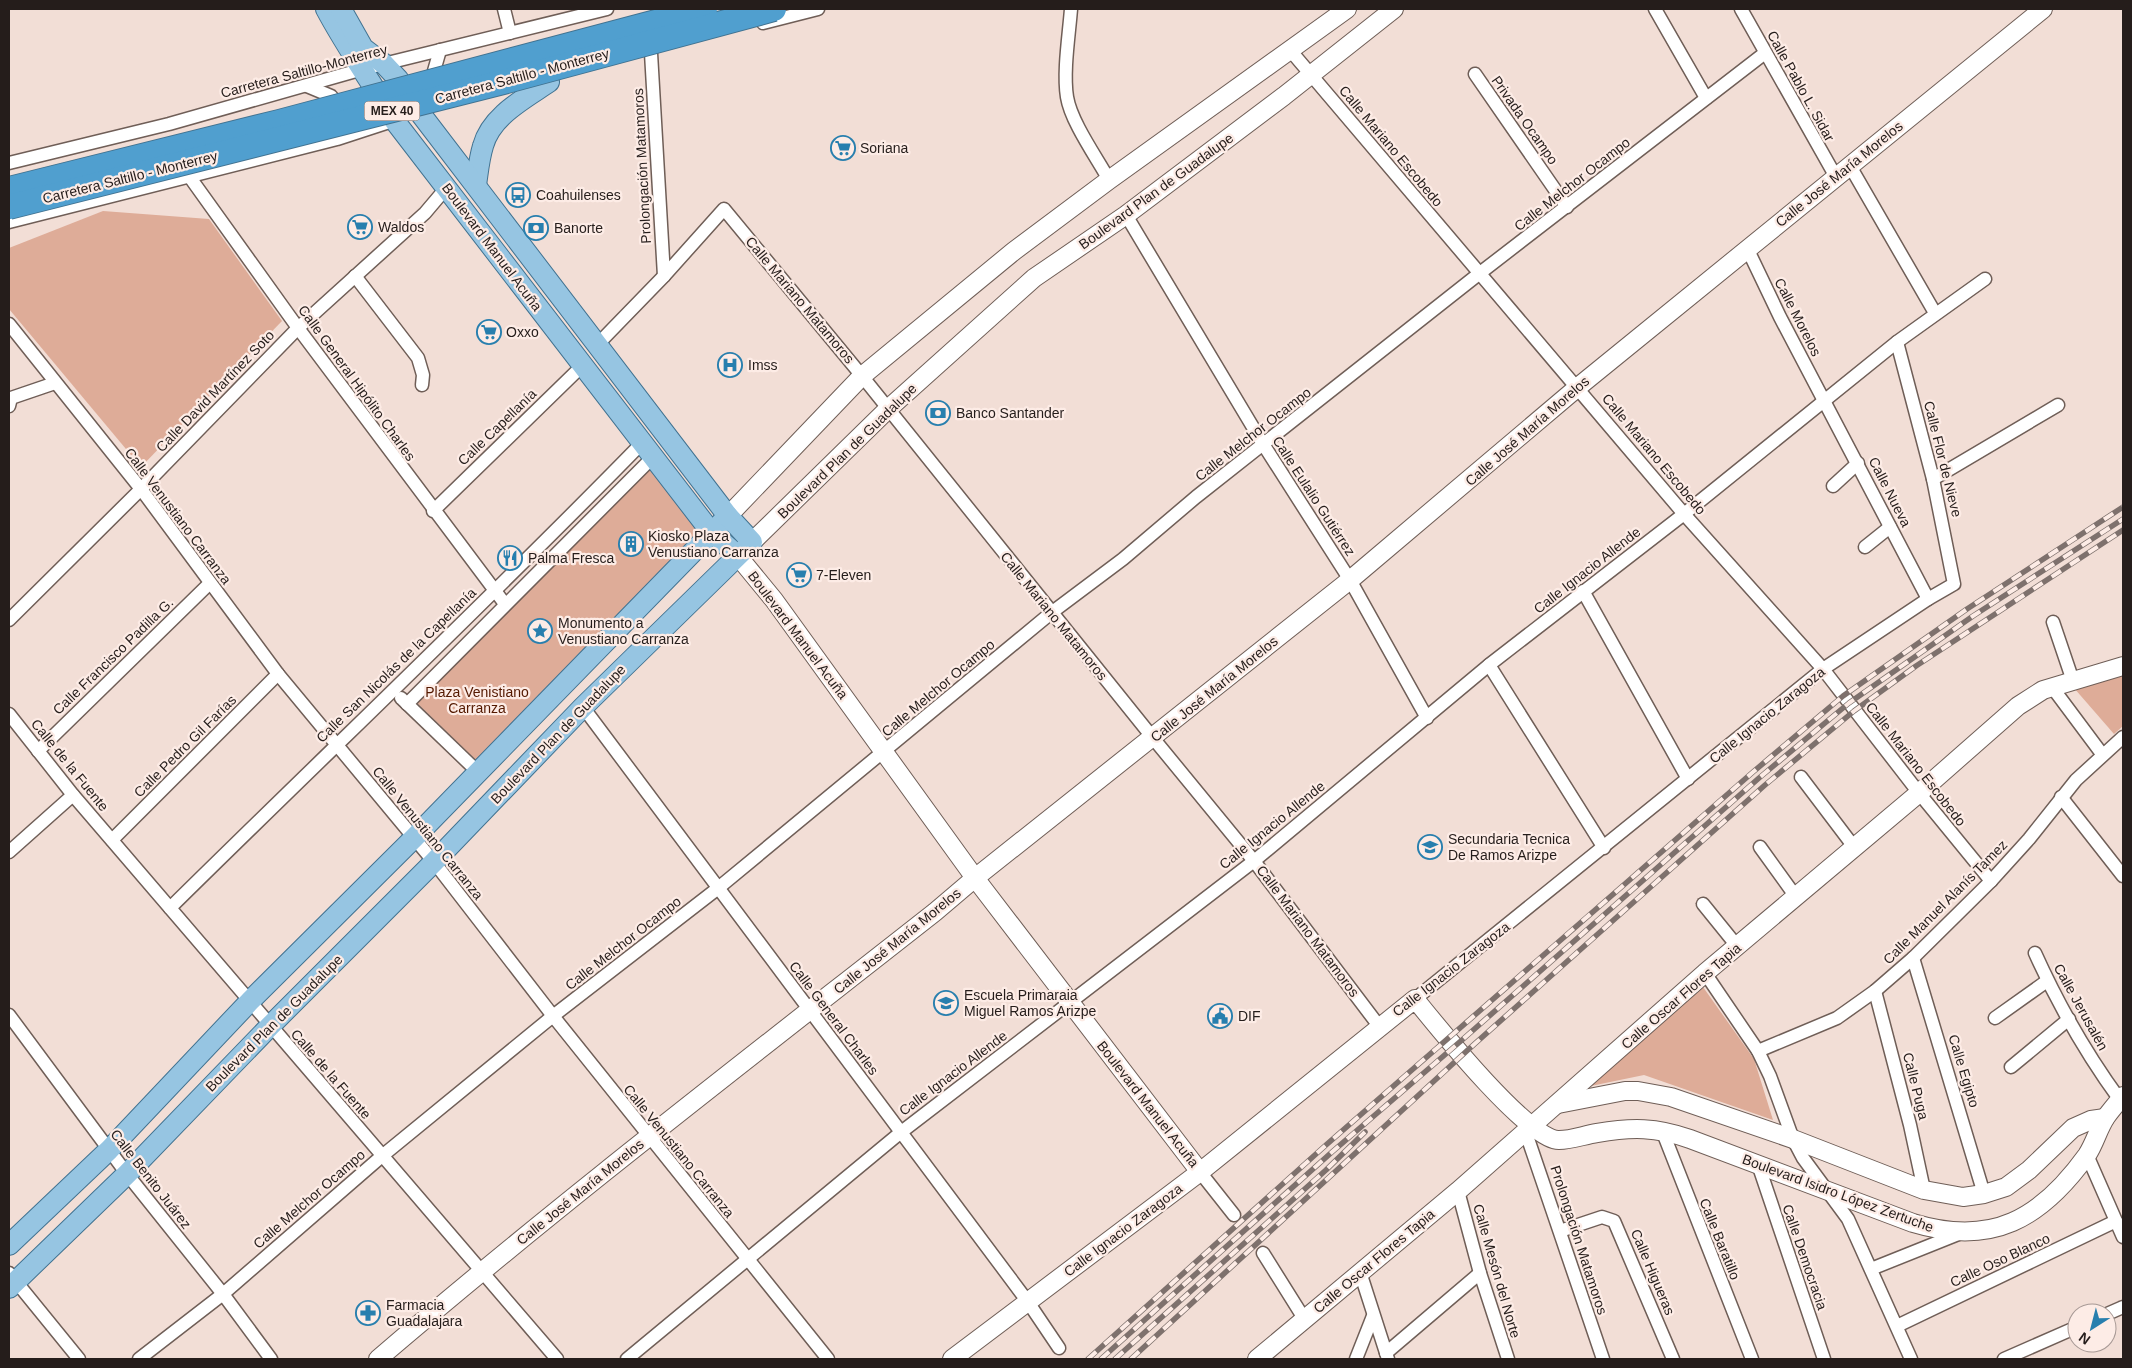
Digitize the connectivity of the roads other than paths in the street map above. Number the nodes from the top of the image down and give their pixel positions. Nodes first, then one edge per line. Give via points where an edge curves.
1 (326, 9) edge
2 (341, 9) edge
3 (504, 9) edge
4 (607, 9) edge
5 (704, 9) edge
6 (774, 9) edge
7 (818, 9) edge
8 (1071, 9) edge
9 (1347, 9) edge
10 (1394, 9) edge
11 (1655, 9) edge
12 (1741, 9) edge
13 (2043, 9) edge
14 (510, 33) junction
15 (440, 50) junction
16 (1290, 50) junction
17 (651, 53) junction
18 (1765, 53) junction
19 (384, 64) junction
20 (363, 69) junction
21 (1475, 74) dead end
22 (1310, 75) junction
23 (548, 82) junction
24 (307, 86) junction
25 (1706, 98) junction
26 (459, 105) junction
27 (420, 113) junction
28 (394, 120) junction
29 (337, 139) junction
30 (9, 163) edge
31 (1850, 166) junction
32 (189, 176) junction
33 (1836, 177) junction
34 (1109, 180) junction
35 (476, 185) junction
36 (447, 188) junction
37 (9, 189) edge
38 (9, 207) edge
39 (1567, 207) junction
40 (1126, 215) junction
41 (9, 222) edge
42 (1746, 248) junction
43 (1480, 273) junction
44 (355, 276) junction
45 (664, 276) junction
46 (1985, 279) dead end
47 (1935, 314) junction
48 (9, 324) edge
49 (298, 328) junction
50 (1898, 342) junction
51 (597, 345) junction
52 (582, 366) junction
53 (862, 376) junction
54 (55, 383) junction
55 (422, 385) dead end
56 (1578, 387) junction
57 (1824, 400) junction
58 (10, 401) edge
59 (2058, 405) dead end
60 (888, 409) junction
61 (1263, 444) junction
62 (648, 450) junction
63 (1858, 464) junction
64 (1933, 479) junction
65 (1833, 486) dead end
66 (141, 489) junction
67 (595, 491) junction
68 (606, 505) junction
69 (433, 511) junction
70 (1684, 514) junction
71 (728, 516) junction
72 (1890, 527) junction
73 (711, 532) junction
74 (1865, 547) dead end
75 (744, 548) junction
76 (535, 551) junction
77 (546, 564) junction
78 (1350, 580) junction
79 (210, 583) junction
80 (1954, 584) joint
81 (494, 591) junction
82 (1583, 591) junction
83 (1928, 599) junction
84 (505, 604) junction
85 (1051, 613) junction
86 (9, 620) edge
87 (2052, 622) dead end
88 (430, 655) junction
89 (1489, 665) junction
90 (2123, 666) edge
91 (441, 668) junction
92 (1823, 670) junction
93 (278, 674) junction
94 (2073, 681) junction
95 (2052, 687) junction
96 (394, 691) junction
97 (406, 704) junction
98 (583, 707) junction
99 (9, 714) edge
100 (1427, 718) junction
101 (2123, 737) edge
102 (1152, 738) junction
103 (337, 743) junction
104 (38, 750) junction
105 (884, 752) junction
106 (2102, 754) junction
107 (478, 772) junction
108 (1801, 778) dead end
109 (1688, 779) junction
110 (1919, 793) junction
111 (73, 795) junction
112 (2061, 797) junction
113 (414, 838) junction
114 (112, 840) junction
115 (1760, 847) dead end
116 (1854, 847) junction
117 (1604, 848) junction
118 (9, 852) edge
119 (1254, 861) junction
120 (434, 862) junction
121 (2123, 876) edge
122 (975, 878) junction
123 (1990, 881) junction
124 (717, 888) junction
125 (1796, 898) junction
126 (1703, 904) dead end
127 (170, 908) junction
128 (1737, 946) junction
129 (2035, 953) dead end
130 (1913, 958) junction
131 (1705, 973) junction
132 (2047, 981) junction
133 (1875, 991) junction
134 (1414, 998) junction
135 (250, 1001) junction
136 (1070, 1003) junction
137 (810, 1010) junction
138 (9, 1016) edge
139 (553, 1016) junction
140 (1994, 1018) dead end
141 (2069, 1019) junction
142 (270, 1026) junction
143 (1379, 1026) junction
144 (1758, 1051) junction
145 (2011, 1067) dead end
146 (2122, 1098) edge
147 (1555, 1105) junction
148 (2105, 1118) junction
149 (1528, 1128) junction
150 (1662, 1130) junction
151 (900, 1133) junction
152 (648, 1136) junction
153 (1793, 1139) junction
154 (109, 1150) junction
155 (2087, 1155) junction
156 (382, 1156) junction
157 (1758, 1164) junction
158 (1200, 1172) junction
159 (127, 1174) junction
160 (1924, 1190) junction
161 (1458, 1191) junction
162 (1829, 1192) junction
163 (1984, 1194) junction
164 (1234, 1215) dead end
165 (2116, 1221) junction
166 (1560, 1231) junction
167 (1961, 1233) junction
168 (2123, 1238) edge
169 (9, 1245) edge
170 (1263, 1253) dead end
171 (746, 1259) junction
172 (1871, 1269) junction
173 (480, 1272) junction
174 (1360, 1272) junction
175 (1480, 1273) junction
176 (11, 1281) edge
177 (223, 1294) junction
178 (1028, 1302) junction
179 (1373, 1316) junction
180 (1305, 1320) junction
181 (1897, 1326) junction
182 (2067, 1331) edge
183 (1279, 1341) junction
184 (1058, 1348) dead end
185 (1387, 1356) edge
186 (79, 1359) edge
187 (139, 1359) edge
188 (271, 1359) edge
189 (378, 1359) edge
190 (557, 1359) edge
191 (628, 1359) edge
192 (828, 1359) edge
193 (952, 1359) edge
194 (1257, 1359) edge
195 (1271, 1359) edge
196 (1356, 1359) edge
197 (1508, 1359) edge
198 (1602, 1359) edge
199 (1673, 1359) edge
200 (1752, 1359) edge
201 (1824, 1359) edge
202 (1911, 1359) edge
203 (2004, 1359) edge

1 - 20 main road, Boulevard Manuel Acuña
2 - 19 main road, Boulevard Manuel Acuña via 363,48
3 - 14 street
4 - 14 street, Carretera Saltillo-Monterrey
5 - 37 highway, Carretera Saltillo - Monterrey / MEX 40, bridge via 279,122
6 - 38 highway, Carretera Saltillo - Monterrey / MEX 40, bridge via 479,88
7 - 17 street
8 - 34 street via 1066,87 1069,104
9 - 16 street
10 - 22 street, Boulevard Plan de Guadalupe
11 - 25 street
12 - 18 street, Calle Pablo L. Sidar
13 - 31 street, Calle José María Morelos
14 - 15 street, Carretera Saltillo-Monterrey
15 - 19 street, Carretera Saltillo-Monterrey
15 - 26 street via 434,77 441,92
16 - 22 street, Calle Mariano Escobedo
16 - 34 street
17 - 23 street
17 - 45 street, Prolongación Matamoros
18 - 25 street, Calle Melchor Ocampo
18 - 33 street, Calle Pablo L. Sidar
19 - 20 street, Carretera Saltillo-Monterrey
19 - 27 main road, Boulevard Manuel Acuña
20 - 24 street, Carretera Saltillo-Monterrey
20 - 28 main road, Boulevard Manuel Acuña
21 - 39 street, Privada Ocampo
22 - 40 street, Boulevard Plan de Guadalupe
22 - 43 street, Calle Mariano Escobedo
23 - 26 street
23 - 35 main road via 507,111 490,129 483,145
24 - 29 street via 331,96 343,110 343,128
24 - 30 street, Carretera Saltillo-Monterrey
25 - 39 street, Calle Melchor Ocampo
26 - 27 street
27 - 28 street
27 - 35 main road, Boulevard Manuel Acuña
28 - 29 street
28 - 36 main road, Boulevard Manuel Acuña
29 - 32 street
31 - 33 street, Calle José María Morelos
31 - 47 street
32 - 41 street
32 - 49 street, Calle General Hipólito Charles
33 - 42 street, Calle José María Morelos
34 - 53 street via 1014,251
35 - 51 main road, Boulevard Manuel Acuña
36 - 44 street, Calle David Martínez Soto via 425,213
36 - 52 main road, Boulevard Manuel Acuña
39 - 43 street, Calle Melchor Ocampo
40 - 60 street, Boulevard Plan de Guadalupe via 1034,278
40 - 61 street, Calle Eulalio Gutiérrez
42 - 56 street, Calle José María Morelos
42 - 57 street, Calle Morelos
43 - 56 street, Calle Mariano Escobedo
43 - 61 street, Calle Melchor Ocampo
44 - 49 street, Calle David Martínez Soto
44 - 55 street via 418,358
45 - 51 street
45 - 53 street, Calle Mariano Matamoros via 724,209
46 - 47 street, Calle Ignacio Allende
47 - 50 street, Calle Ignacio Allende
48 - 54 street, Calle Venustiano Carranza
49 - 66 street, Calle David Martínez Soto
49 - 69 street, Calle General Hipólito Charles
50 - 57 street, Calle Ignacio Allende
50 - 64 street, Calle Flor de Nieve
51 - 71 main road, Boulevard Manuel Acuña
52 - 62 main road, Boulevard Manuel Acuña
52 - 69 street, Calle Capellanía
53 - 60 street, Calle Mariano Matamoros
53 - 71 street
54 - 58 street
54 - 66 street, Calle Venustiano Carranza
56 - 70 street, Calle Mariano Escobedo
56 - 78 street, Calle José María Morelos
57 - 63 street, Calle Nueva
57 - 70 street, Calle Ignacio Allende
59 - 64 street
60 - 75 street, Boulevard Plan de Guadalupe
60 - 85 street, Calle Mariano Matamoros
61 - 78 street, Calle Eulalio Gutiérrez
61 - 85 street, Calle Melchor Ocampo via 1123,559
62 - 67 street, Calle San Nicolás de la Capellanía
62 - 68 street
62 - 73 main road, Boulevard Manuel Acuña
63 - 65 street
63 - 72 street, Calle Nueva
64 - 80 street, Calle Flor de Nieve
66 - 79 street, Calle Venustiano Carranza
66 - 86 street, Calle David Martínez Soto
67 - 68 street
67 - 76 street, Calle San Nicolás de la Capellanía
68 - 77 street
69 - 81 street, Calle General Hipólito Charles
70 - 82 street, Calle Ignacio Allende
70 - 92 street, Calle Mariano Escobedo
71 - 73 main road
71 - 75 main road, Boulevard Manuel Acuña
72 - 74 street
72 - 83 street, Calle Nueva
73 - 75 main road, Boulevard Manuel Acuña
73 - 107 main road
75 - 98 main road, Boulevard Plan de Guadalupe
75 - 105 street, Boulevard Manuel Acuña via 774,600
76 - 77 street
76 - 81 street, Calle San Nicolás de la Capellanía
77 - 84 street
78 - 100 street, Calle Eulalio Gutiérrez
78 - 102 street, Calle José María Morelos
79 - 93 street, Calle Venustiano Carranza
79 - 104 street, Calle Francisco Padilla G.
80 - 83 street, Calle Ignacio Zaragoza
81 - 84 street, Calle General Hipólito Charles
81 - 88 street, Calle San Nicolás de la Capellanía
82 - 89 street, Calle Ignacio Allende
82 - 109 street
83 - 92 street, Calle Ignacio Zaragoza
84 - 91 street
85 - 102 street, Calle Mariano Matamoros
85 - 105 street, Calle Melchor Ocampo
87 - 94 street
88 - 91 street
88 - 96 street, Calle San Nicolás de la Capellanía
89 - 100 street, Calle Ignacio Allende
89 - 117 street
90 - 94 street, Calle Oscar Flores Tapia
91 - 97 street
92 - 109 street, Calle Ignacio Zaragoza
92 - 110 street, Calle Mariano Escobedo
93 - 103 street, Calle Venustiano Carranza
93 - 114 street, Calle Pedro Gil Farías
94 - 95 street, Calle Oscar Flores Tapia
95 - 106 street
95 - 110 street, Calle Oscar Flores Tapia via 2034,694 2018,706
96 - 97 street
96 - 103 street, Calle San Nicolás de la Capellanía
97 - 107 street
98 - 120 main road, Boulevard Plan de Guadalupe
98 - 124 street, Calle General Charles
99 - 104 street, Calle de la Fuente
100 - 119 street, Calle Ignacio Allende
101 - 106 street, Calle Manuel Alanís Tamez
102 - 119 street, Calle Mariano Matamoros
102 - 122 street, Calle José María Morelos
103 - 113 street, Calle Venustiano Carranza
103 - 127 street, Calle San Nicolás de la Capellanía
104 - 111 street, Calle de la Fuente
105 - 122 street, Boulevard Manuel Acuña
105 - 124 street, Calle Melchor Ocampo
106 - 112 street, Calle Manuel Alanís Tamez
107 - 113 main road
108 - 116 street
109 - 117 street, Calle Ignacio Zaragoza
110 - 116 street, Calle Oscar Flores Tapia
110 - 123 street, Calle Mariano Escobedo
111 - 114 street, Calle de la Fuente
111 - 118 street
112 - 121 street
112 - 123 street, Calle Manuel Alanís Tamez via 2029,839
113 - 120 street, Calle Venustiano Carranza
113 - 135 main road
114 - 127 street, Calle de la Fuente
115 - 125 street
116 - 125 street, Calle Oscar Flores Tapia
117 - 134 street, Calle Ignacio Zaragoza
119 - 136 street, Calle Ignacio Allende
119 - 143 street, Calle Mariano Matamoros
120 - 139 street, Calle Venustiano Carranza
120 - 142 main road, Boulevard Plan de Guadalupe
122 - 136 street, Boulevard Manuel Acuña
122 - 137 street, Calle José María Morelos
123 - 130 street, Calle Manuel Alanís Tamez
124 - 137 street, Calle General Charles
124 - 139 street, Calle Melchor Ocampo
125 - 128 street, Calle Oscar Flores Tapia
126 - 128 street
127 - 135 street, Calle de la Fuente
128 - 131 street, Calle Oscar Flores Tapia
129 - 132 street, Calle Jerusalén
130 - 133 street, Calle Manuel Alanís Tamez
130 - 163 street, Calle Egipto
131 - 144 street
131 - 147 street, Calle Oscar Flores Tapia
132 - 140 street
132 - 141 street, Calle Jerusalén
133 - 144 street, Calle Manuel Alanís Tamez via 1837,1018
133 - 160 street, Calle Puga
134 - 143 street, Calle Ignacio Zaragoza
134 - 149 street
135 - 142 street, Calle de la Fuente
135 - 154 main road
136 - 151 street, Calle Ignacio Allende
136 - 158 street, Boulevard Manuel Acuña
137 - 151 street, Calle General Charles
137 - 152 street, Calle José María Morelos
138 - 154 street, Calle Benito Juárez
139 - 152 street, Calle Venustiano Carranza
139 - 156 street, Calle Melchor Ocampo
141 - 145 street
141 - 146 street, Calle Jerusalén
142 - 156 street, Calle de la Fuente
142 - 159 main road, Boulevard Plan de Guadalupe
143 - 158 street, Calle Ignacio Zaragoza
144 - 153 street
146 - 148 street, Boulevard Isidro López Zertuche
147 - 149 street, Calle Oscar Flores Tapia
147 - 153 street via 1608,1093 1638,1091 1680,1100
148 - 155 street, Boulevard Isidro López Zertuche
148 - 163 street via 2073,1128 2016,1180
149 - 150 street, Boulevard Isidro López Zertuche via 1559,1140 1629,1128
149 - 161 street, Calle Oscar Flores Tapia
149 - 166 street, Prolongación Matamoros
150 - 157 street, Boulevard Isidro López Zertuche
150 - 200 street, Calle Baratillo
151 - 171 street, Calle Ignacio Allende
151 - 178 street, Calle General Charles
152 - 171 street, Calle Venustiano Carranza
152 - 173 street, Calle José María Morelos
153 - 160 street
153 - 162 street
154 - 159 street, Calle Benito Juárez
154 - 169 main road
155 - 165 street
155 - 167 street, Boulevard Isidro López Zertuche via 2035,1210 2007,1224
156 - 173 street, Calle de la Fuente
156 - 177 street, Calle Melchor Ocampo
157 - 162 street, Boulevard Isidro López Zertuche
157 - 201 street, Calle Democracia
158 - 164 street, Boulevard Manuel Acuña
158 - 178 street, Calle Ignacio Zaragoza
159 - 176 main road, Boulevard Plan de Guadalupe
159 - 177 street, Calle Benito Juárez
160 - 163 street via 1956,1196
161 - 174 street, Calle Oscar Flores Tapia
161 - 175 street, Calle Mesón del Norte
162 - 167 street, Boulevard Isidro López Zertuche via 1931,1229
162 - 172 street via 1848,1219
165 - 168 street
165 - 181 street, Calle Oso Blanco
166 - 198 street, Prolongación Matamoros
166 - 199 street, Calle Higueras via 1602,1217 1614,1221
167 - 172 street
170 - 180 street
171 - 191 street, Calle Ignacio Allende
171 - 192 street, Calle Venustiano Carranza
172 - 181 street
173 - 189 street, Calle José María Morelos
173 - 190 street, Calle de la Fuente
174 - 179 street
174 - 180 street, Calle Oscar Flores Tapia
175 - 185 street
175 - 197 street, Calle Mesón del Norte
176 - 186 street
177 - 187 street, Calle Melchor Ocampo
177 - 188 street, Calle Benito Juárez
178 - 184 street, Calle General Charles
178 - 193 street, Calle Ignacio Zaragoza
179 - 185 street
179 - 196 street
180 - 183 street, Calle Oscar Flores Tapia
181 - 202 street
182 - 203 street
183 - 194 street, Calle Oscar Flores Tapia
183 - 195 street

